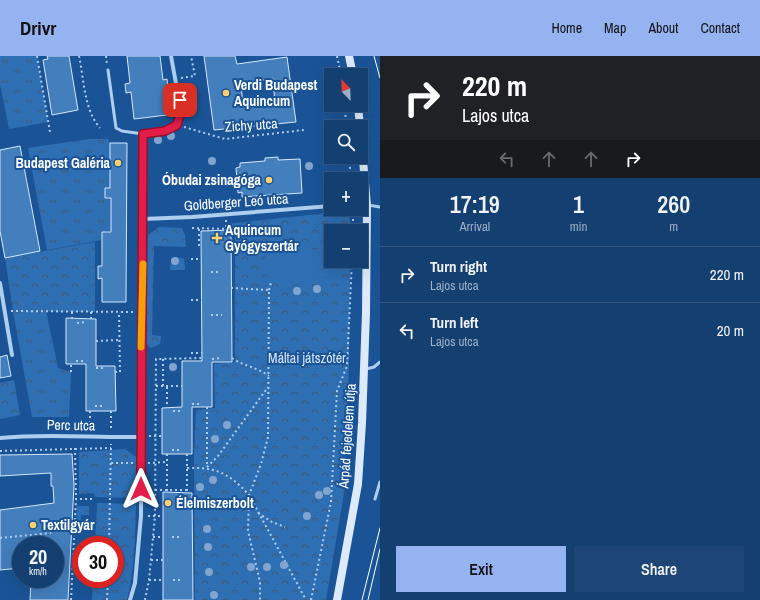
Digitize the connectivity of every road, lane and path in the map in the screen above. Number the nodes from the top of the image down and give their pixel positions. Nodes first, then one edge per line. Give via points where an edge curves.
1 (37, 56) edge
2 (79, 56) edge
3 (171, 56) edge
4 (191, 56) edge
5 (337, 56) edge
6 (349, 56) edge
7 (340, 68) edge
8 (352, 68) edge
9 (108, 70) dead end
10 (176, 79) junction
11 (358, 112) edge
12 (177, 125) junction
13 (100, 128) dead end
14 (304, 130) dead end
15 (50, 132) dead end
16 (143, 134) junction
17 (362, 172) edge
18 (368, 205) edge
19 (324, 207) edge
20 (380, 207) edge
21 (364, 216) edge
22 (143, 219) junction
23 (192, 228) dead end
24 (199, 229) junction
25 (231, 245) dead end
26 (201, 247) dead end
27 (191, 259) dead end
28 (201, 259) dead end
29 (352, 268) edge
30 (211, 272) dead end
31 (221, 272) dead end
32 (271, 282) dead end
33 (0, 283) edge
34 (232, 288) dead end
35 (269, 290) junction
36 (191, 300) dead end
37 (202, 300) dead end
38 (5, 311) junction
39 (72, 312) junction
40 (91, 312) junction
41 (119, 312) junction
42 (142, 312) junction
43 (211, 315) dead end
44 (222, 315) dead end
45 (72, 318) dead end
46 (91, 319) dead end
47 (86, 322) dead end
48 (77, 323) dead end
49 (120, 340) junction
50 (96, 341) dead end
51 (191, 353) dead end
52 (202, 353) dead end
53 (12, 355) dead end
54 (202, 358) dead end
55 (212, 358) dead end
56 (222, 358) dead end
57 (232, 358) dead end
58 (163, 359) junction
59 (76, 361) dead end
60 (86, 361) dead end
61 (380, 362) edge
62 (71, 364) dead end
63 (96, 368) dead end
64 (106, 368) dead end
65 (364, 370) junction
66 (71, 372) dead end
67 (115, 372) dead end
68 (269, 376) junction
69 (156, 386) junction
70 (163, 386) junction
71 (167, 386) junction
72 (182, 386) dead end
73 (269, 386) junction
74 (192, 404) dead end
75 (202, 404) dead end
76 (95, 406) dead end
77 (105, 406) dead end
78 (207, 407) dead end
79 (167, 408) dead end
80 (90, 411) dead end
81 (110, 411) dead end
82 (173, 411) dead end
83 (182, 411) dead end
84 (90, 423) dead end
85 (156, 436) junction
86 (162, 436) dead end
87 (111, 437) junction
88 (141, 437) junction
89 (0, 438) edge
90 (75, 448) junction
91 (111, 448) junction
92 (172, 450) dead end
93 (182, 450) dead end
94 (0, 451) edge
95 (167, 454) dead end
96 (187, 454) dead end
97 (208, 467) junction
98 (187, 468) junction
99 (380, 482) edge
100 (155, 490) junction
101 (167, 491) junction
102 (249, 495) junction
103 (76, 499) junction
104 (375, 499) dead end
105 (93, 500) dead end
106 (258, 512) junction
107 (155, 516) junction
108 (163, 516) dead end
109 (285, 526) dead end
110 (51, 533) dead end
111 (109, 536) edge
112 (153, 537) junction
113 (163, 537) dead end
114 (172, 537) dead end
115 (182, 537) dead end
116 (0, 538) edge
117 (151, 560) junction
118 (163, 560) dead end
119 (149, 580) junction
120 (163, 580) dead end
121 (173, 580) dead end
122 (183, 580) dead end
123 (108, 588) edge
124 (71, 600) edge
125 (107, 600) edge
126 (130, 600) edge
127 (145, 600) edge
128 (260, 600) edge
129 (306, 600) edge
130 (311, 600) edge
131 (337, 600) edge

1 - 15 path
2 - 13 path via 90,109 94,121
3 - 10 street
4 - 10 path via 195,76
5 - 7 path
6 - 8 street
9 - 16 lane via 116,128
10 - 12 street via 181,111
11 - 17 street, Árpád fejedelem útja
12 - 14 path, Zichy utca via 226,139
12 - 16 street via 165,131
16 - 22 street
18 - 20 lane
19 - 22 street, Goldberger Leó utca
21 - 65 street, Árpád fejedelem útja
22 - 42 street
23 - 24 path
24 - 25 path via 232,229
24 - 26 path
27 - 28 path
29 - 130 path via 347,366 338,391 331,502
30 - 31 path
32 - 35 path
33 - 38 street
34 - 35 path
35 - 68 path
36 - 37 path
38 - 39 path
38 - 53 street
39 - 40 path
39 - 45 path
40 - 41 path
40 - 46 path
41 - 42 path
41 - 49 path
42 - 88 street
43 - 44 path
47 - 48 path
49 - 50 path
49 - 67 path via 120,372
51 - 52 path
54 - 58 path
55 - 56 path
57 - 68 path
58 - 69 path via 156,359
58 - 70 path
59 - 60 path
61 - 65 lane
62 - 66 path
63 - 64 path
65 - 131 street, Árpád fejedelem útja via 358,484
68 - 73 path
69 - 70 path
69 - 85 path
70 - 71 path
71 - 72 path
71 - 79 path
73 - 97 path
73 - 102 path via 268,438
74 - 75 path
76 - 77 path
78 - 97 path
80 - 84 path
81 - 87 path
82 - 83 path
85 - 86 path
85 - 100 path
87 - 88 street, Perc utca
87 - 89 street, Perc utca via 27,435
87 - 91 path
88 - 126 street via 139,550
90 - 91 path
90 - 94 path
90 - 103 path
91 - 111 path
92 - 93 path
95 - 101 path
96 - 98 path
97 - 98 path
97 - 102 path via 227,475
98 - 101 path via 187,492
99 - 104 lane
100 - 101 path
100 - 107 path
102 - 106 path
102 - 128 path via 248,531 260,582
103 - 105 path
103 - 124 path
106 - 109 path via 272,522
106 - 129 path
107 - 108 path
107 - 112 path
110 - 116 path
112 - 113 path
112 - 117 path
114 - 115 path
117 - 118 path
117 - 119 path
119 - 120 path
119 - 127 path
121 - 122 path
123 - 125 path

